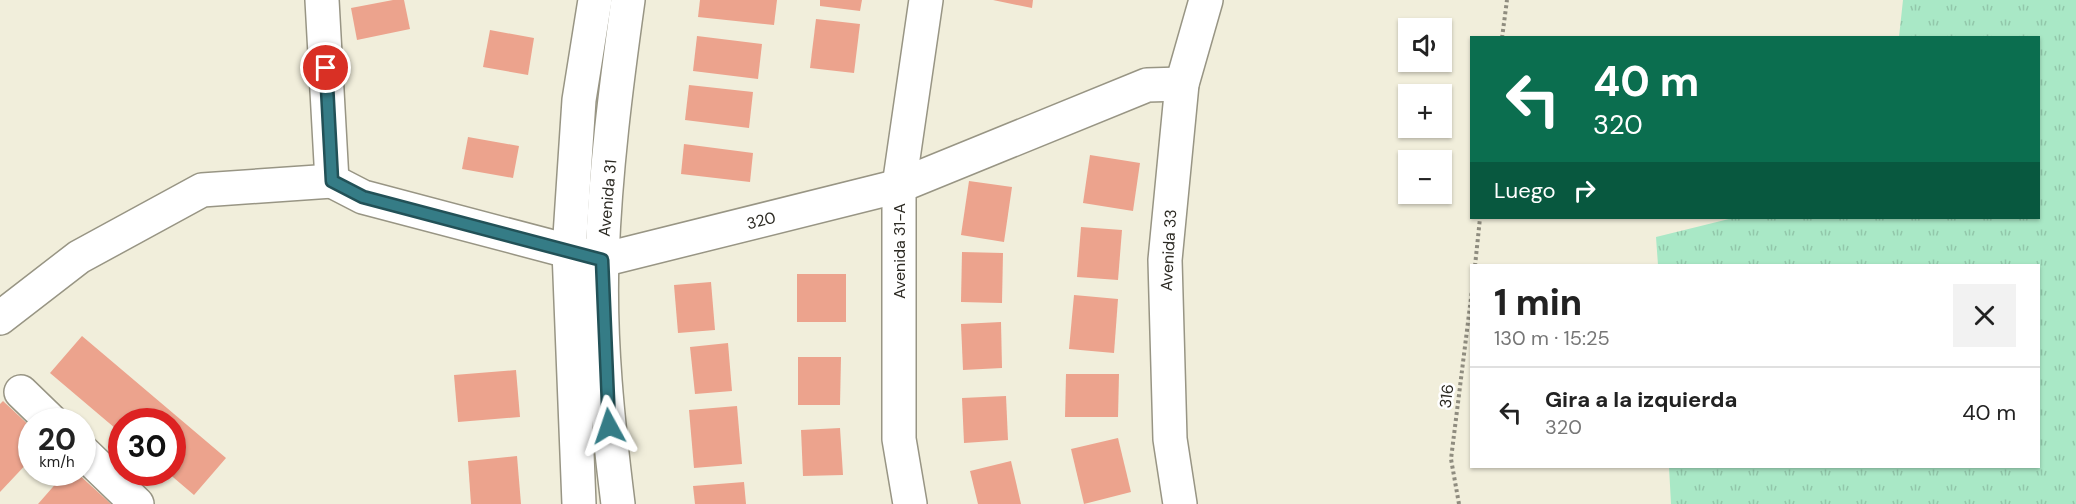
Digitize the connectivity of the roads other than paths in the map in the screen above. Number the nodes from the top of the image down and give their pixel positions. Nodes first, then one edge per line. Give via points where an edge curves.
1 (322, 0) edge
2 (595, 0) edge
3 (628, 0) edge
4 (926, 0) edge
5 (1206, 0) edge
6 (1182, 84) junction
7 (332, 181) junction
8 (899, 186) junction
9 (569, 251) junction
10 (602, 260) junction
11 (0, 318) edge
12 (21, 392) dead end
13 (38, 408) edge
14 (96, 464) edge
15 (137, 504) edge
16 (579, 504) edge
17 (618, 504) edge
18 (910, 504) edge
19 (1180, 504) edge

1 - 7 street
2 - 9 street, Avenida 31 via 579,100
3 - 10 street, Avenida 31 via 614,102
4 - 8 street, Avenida 31-A
5 - 6 street, Avenida 33
6 - 8 street, 320 via 1147,85
6 - 19 street, Avenida 33 via 1165,260 1170,439
7 - 9 street, 320 via 363,197
7 - 11 street via 202,190 79,257
8 - 10 street, 320
8 - 18 street, Avenida 31-A via 899,439
9 - 10 street, 320
9 - 16 street, Avenida 31
10 - 17 street, Avenida 31 via 606,407
12 - 13 street
14 - 15 street

